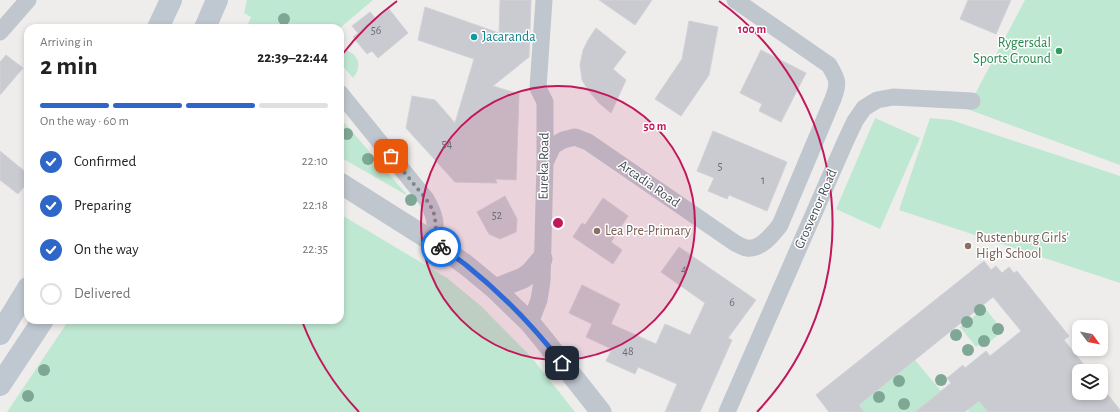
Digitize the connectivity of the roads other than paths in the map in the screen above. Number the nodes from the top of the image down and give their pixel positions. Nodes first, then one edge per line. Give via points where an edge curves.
1 (28, 0) edge
2 (172, 0) edge
3 (218, 0) edge
4 (544, 0) edge
5 (735, 0) edge
6 (160, 24) edge
7 (207, 24) edge
8 (4, 27) edge
9 (344, 98) edge
10 (972, 102) dead end
11 (545, 163) junction
12 (344, 186) edge
13 (435, 243) junction
14 (760, 245) joint
15 (542, 259) junction
16 (495, 289) junction
17 (24, 295) edge
18 (40, 324) edge
19 (530, 324) junction
20 (0, 334) edge
21 (0, 385) edge
22 (601, 412) edge
23 (727, 412) edge

1 - 8 street
2 - 6 main road
3 - 7 main road
4 - 11 street, Eureka Road via 538,88 545,102
5 - 14 street, Grosvenor Road via 829,66 836,77 837,87 833,99 780,225 771,237
9 - 13 street via 433,210
10 - 23 street, Grosvenor Road via 893,97 877,100 864,108 846,140
11 - 14 street, Arcadia Road via 553,146 575,137 588,142 735,244 748,248
11 - 15 street, Eureka Road
12 - 13 street
13 - 16 street via 466,264
15 - 16 street via 530,273
15 - 19 street, Eureka Road via 539,300
16 - 19 street
17 - 20 main road
18 - 21 main road
19 - 22 street

